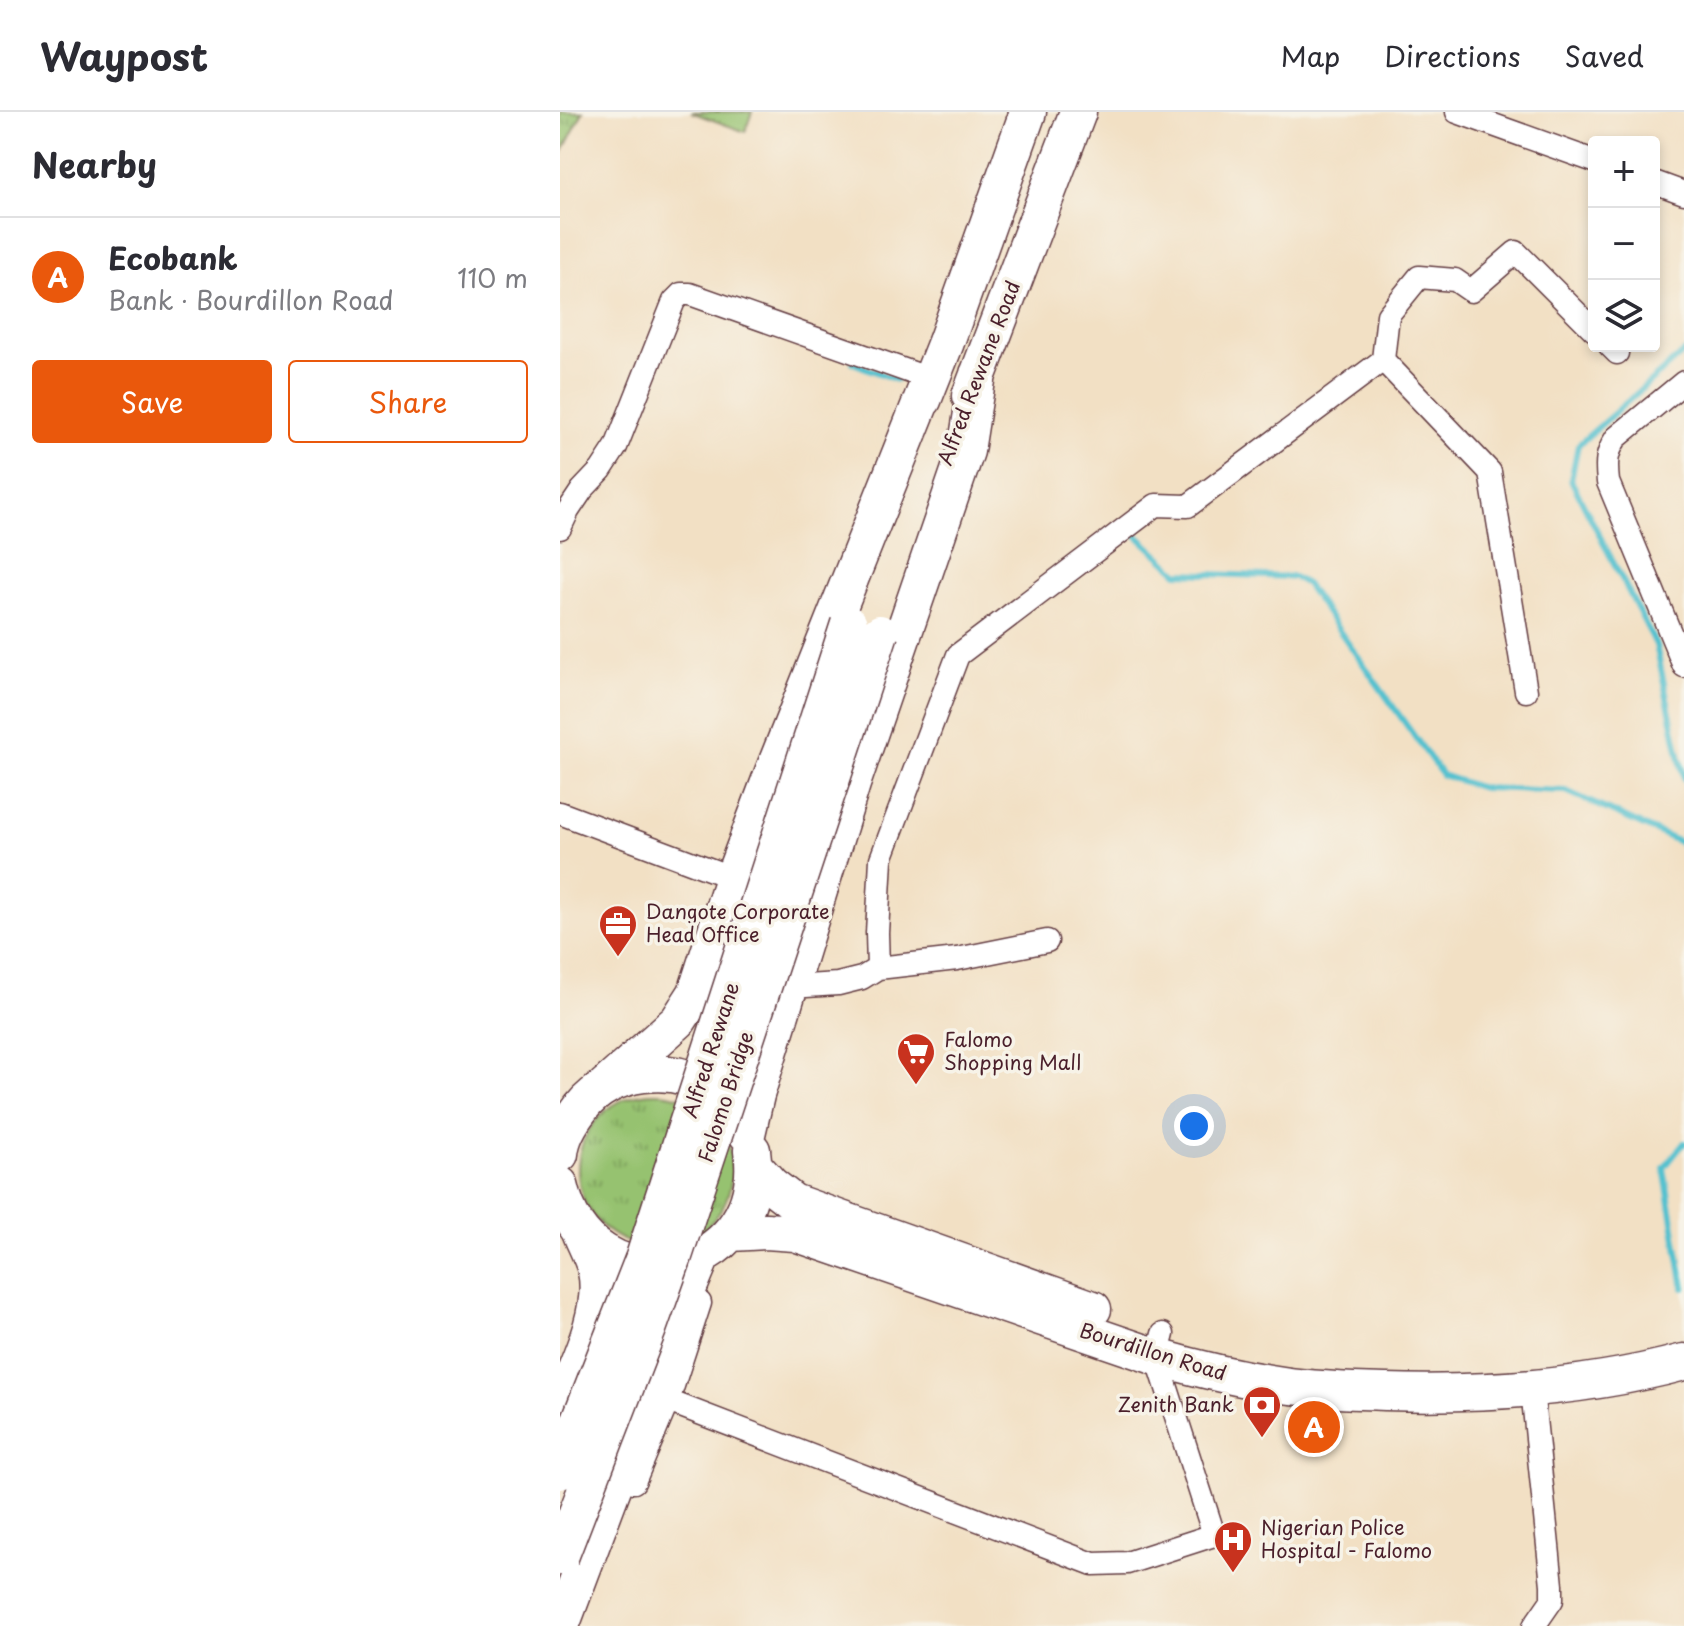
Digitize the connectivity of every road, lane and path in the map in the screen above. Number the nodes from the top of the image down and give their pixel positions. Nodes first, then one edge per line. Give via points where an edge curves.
1 (1028, 112) edge
2 (1078, 112) edge
3 (1457, 112) edge
4 (1588, 159) edge
5 (1660, 184) edge
6 (1684, 193) edge
7 (1588, 324) edge
8 (1383, 360) junction
9 (978, 374) junction
10 (930, 379) junction
11 (1684, 382) edge
12 (563, 516) edge
13 (865, 629) junction
14 (1684, 666) edge
15 (1526, 691) dead end
16 (560, 813) edge
17 (733, 878) junction
18 (1047, 941) dead end
19 (878, 968) junction
20 (790, 987) junction
21 (603, 1088) junction
22 (750, 1150) junction
23 (560, 1154) edge
24 (560, 1185) edge
25 (580, 1230) junction
26 (717, 1244) junction
27 (596, 1272) junction
28 (1684, 1341) edge
29 (1160, 1345) junction
30 (1684, 1362) edge
31 (560, 1366) edge
32 (1532, 1389) junction
33 (668, 1401) junction
34 (560, 1408) edge
35 (560, 1471) edge
36 (634, 1482) dead end
37 (560, 1557) edge
38 (561, 1626) edge
39 (1534, 1626) edge

1 - 10 main road, Alfred Rewane Road
2 - 9 main road, Alfred Rewane Road
3 - 4 street
5 - 6 street
7 - 8 street via 1516,252 1471,291 1455,280 1419,277 1388,315
8 - 15 street via 1490,472
8 - 19 street via 1188,506 1156,505 958,655 881,859
9 - 13 main road, Alfred Rewane Road
9 - 20 main road via 966,451 852,784
10 - 12 street via 681,294 616,447
10 - 13 main road, Alfred Rewane Road
10 - 17 main road
11 - 14 street via 1616,438 1606,464 1608,482
13 - 35 main road, Alfred Rewane, bridge via 644,1257
13 - 37 main road, Falomo Bridge, bridge via 674,1256
16 - 17 street
17 - 21 main road via 696,993 678,1021
18 - 19 street
19 - 20 street via 838,984
20 - 22 main road via 756,1095
21 - 22 main road, Bourdillon Road via 644,1074 686,1077 712,1090 733,1110
21 - 23 main road via 573,1119
22 - 26 main road via 752,1190 744,1213
22 - 29 main road, Bourdillon Road via 771,1185 793,1202
24 - 25 main road
25 - 26 main road, Bourdillon Road via 600,1250 650,1267 677,1265
25 - 27 main road
26 - 29 main road, Bourdillon Road via 766,1231 795,1233
26 - 33 street
26 - 38 main road via 666,1349
27 - 31 street
27 - 34 main road via 593,1324
28 - 29 main road, Bourdillon Road via 1596,1360 1427,1372 1349,1369 1210,1347
29 - 32 main road, Bourdillon Road via 1203,1370 1284,1385 1450,1394
29 - 33 street via 1214,1535 1127,1563 1093,1564
30 - 32 main road, Bourdillon Road
32 - 39 street via 1552,1585 1552,1600
33 - 36 street

